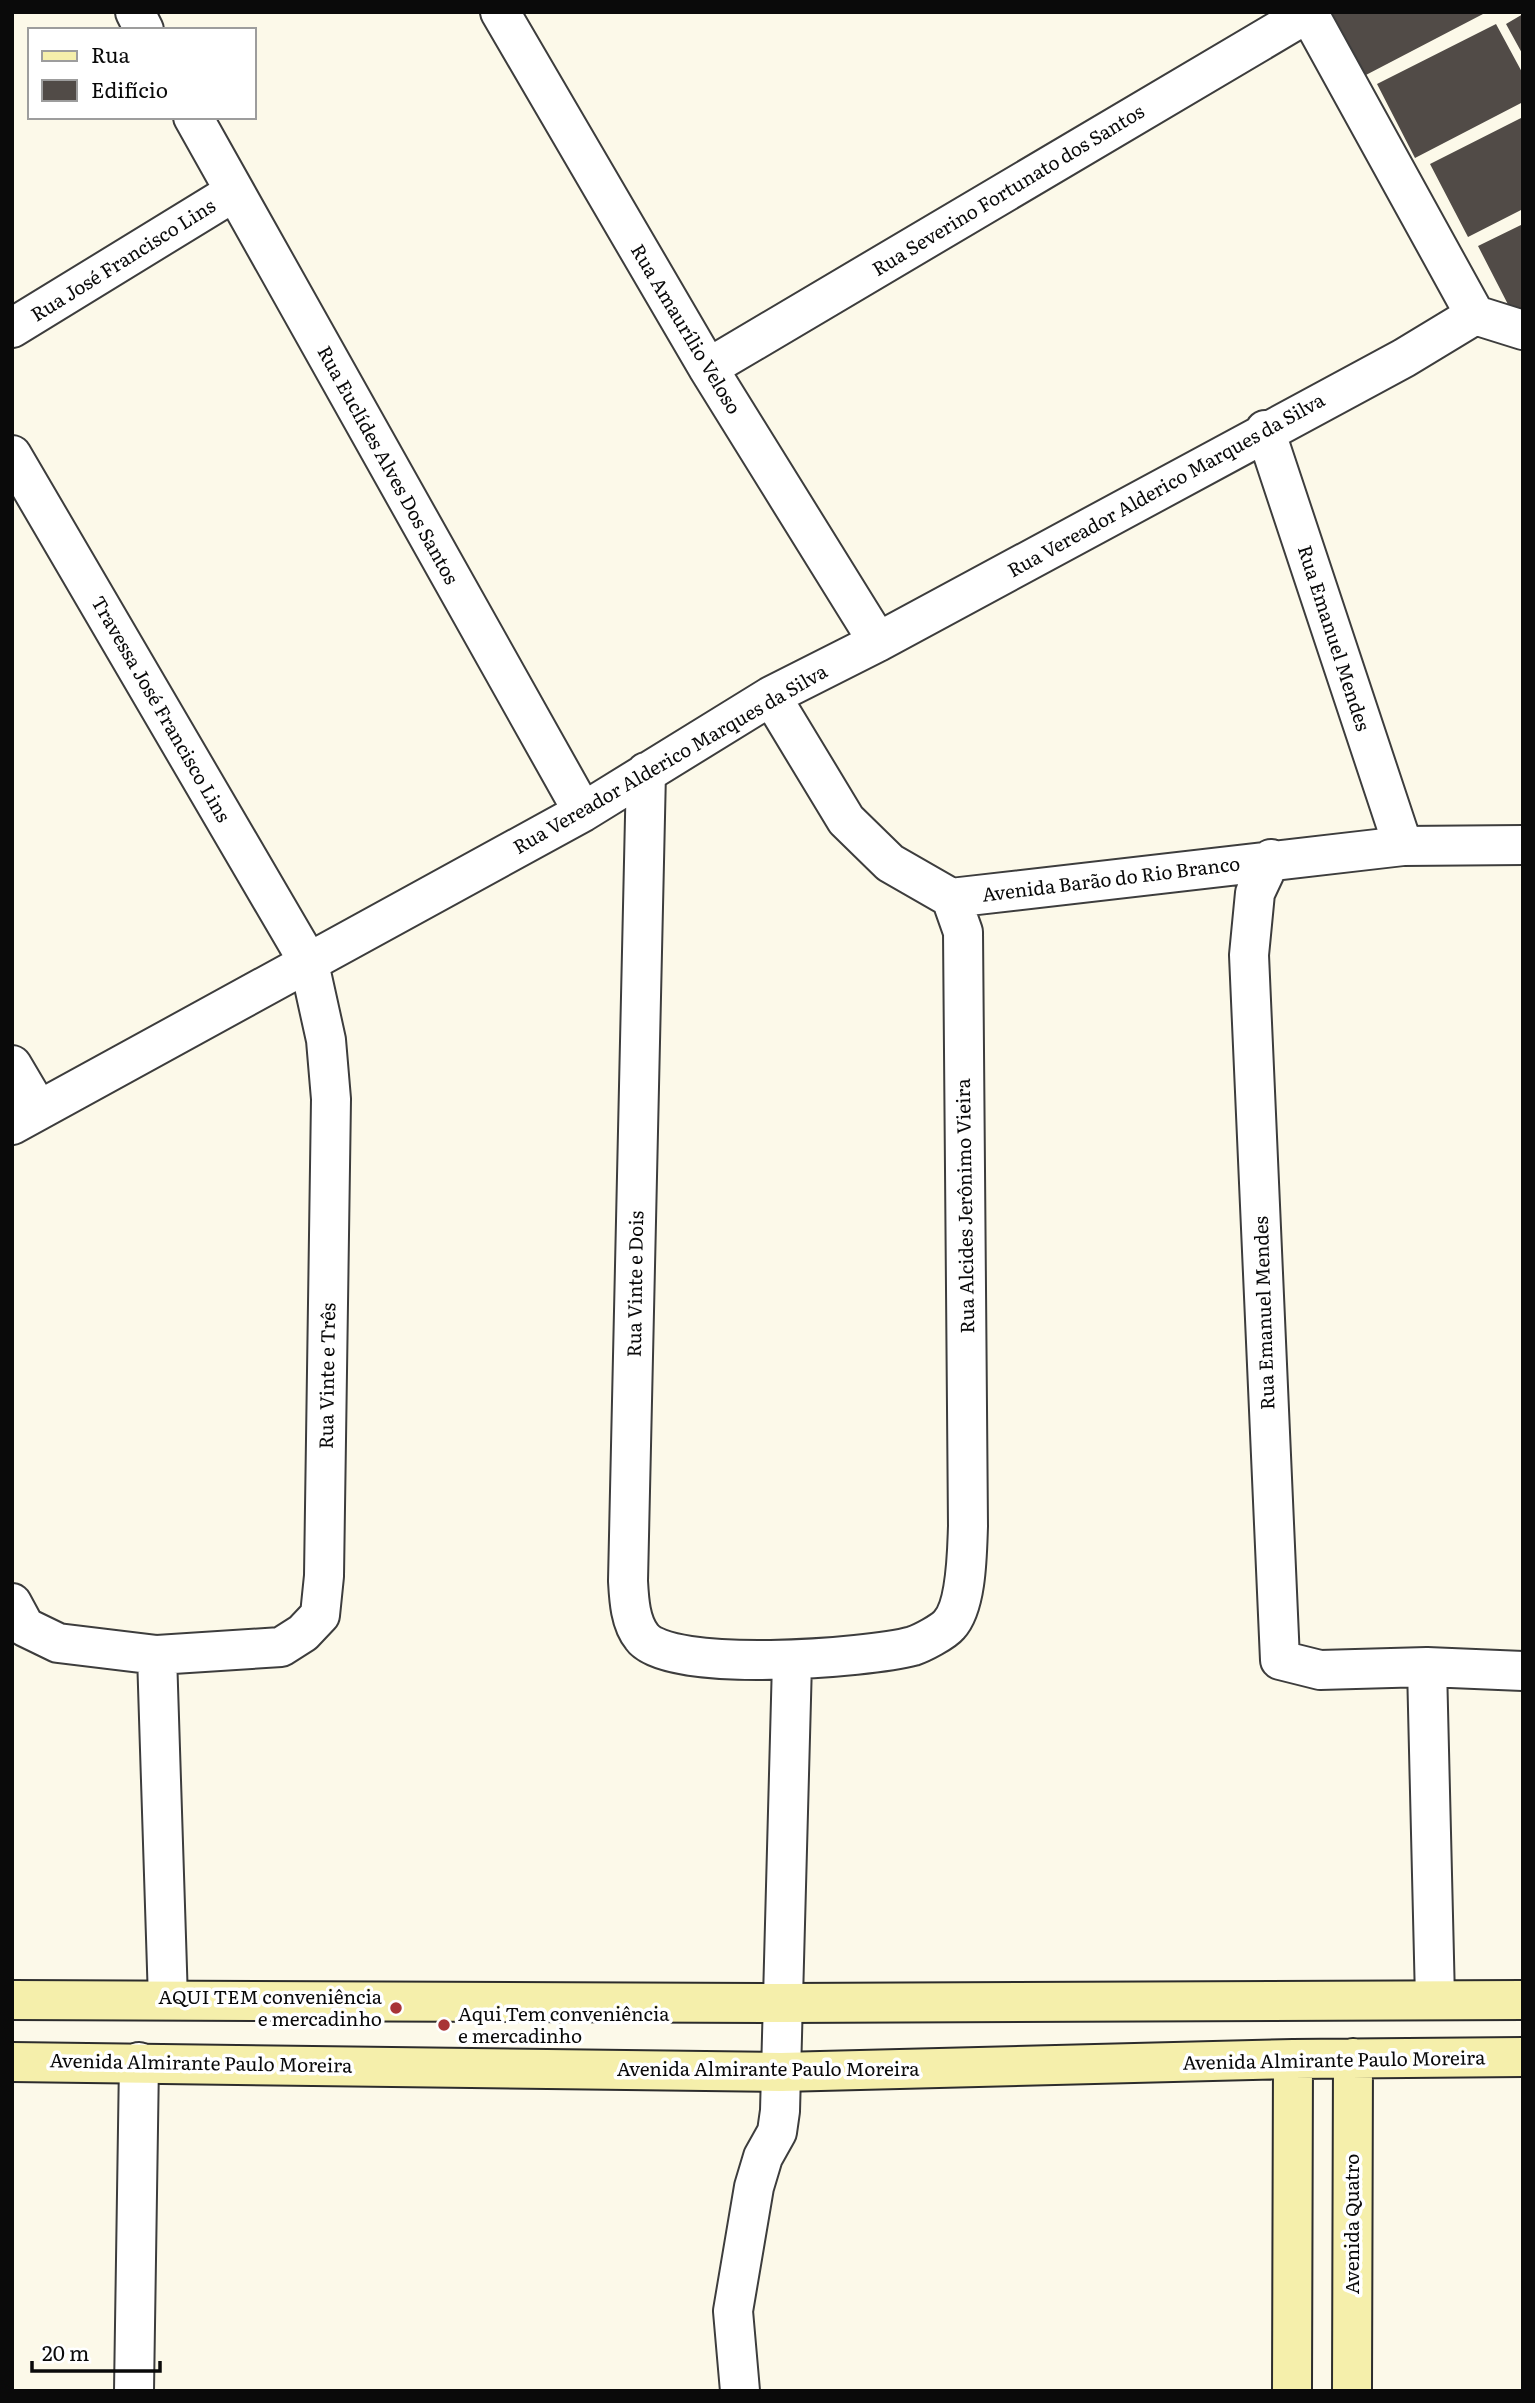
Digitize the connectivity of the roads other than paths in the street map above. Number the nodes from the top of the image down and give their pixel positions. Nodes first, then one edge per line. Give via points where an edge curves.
1 (135, 12) edge
2 (1308, 13) edge
3 (516, 18) edge
4 (143, 28) edge
5 (194, 119) edge
6 (234, 191) junction
7 (1475, 315) junction
8 (12, 328) edge
9 (1523, 330) edge
10 (708, 368) junction
11 (1265, 430) junction
12 (12, 455) edge
13 (878, 642) junction
14 (771, 696) junction
15 (646, 772) junction
16 (583, 812) junction
17 (1523, 845) edge
18 (1403, 846) junction
19 (1271, 859) junction
20 (951, 898) junction
21 (309, 963) junction
22 (12, 1065) edge
23 (25, 1117) edge
24 (12, 1603) edge
25 (156, 1655) junction
26 (792, 1662) junction
27 (1427, 1667) junction
28 (1523, 1671) edge
29 (1435, 1999) junction
30 (12, 2000) edge
31 (168, 2000) junction
32 (1523, 2000) edge
33 (785, 2003) junction
34 (1523, 2057) edge
35 (1353, 2058) junction
36 (1293, 2059) junction
37 (12, 2062) edge
38 (139, 2062) junction
39 (781, 2072) junction
40 (134, 2391) edge
41 (740, 2391) edge
42 (1292, 2391) edge
43 (1352, 2391) edge

1 - 4 street
2 - 7 street
2 - 10 street, Rua Severino Fortunato dos Santos
3 - 10 street, Rua Amaurílio Veloso
5 - 6 street, Rua Euclídes Alves Dos Santos
6 - 8 street, Rua José Francisco Lins
6 - 16 street, Rua Euclídes Alves Dos Santos
7 - 9 street
7 - 11 street, Rua Vereador Alderico Marques da Silva via 1404,358
10 - 13 street, Rua Amaurílio Veloso
11 - 13 street, Rua Vereador Alderico Marques da Silva
11 - 18 street, Rua Emanuel Mendes
12 - 21 street, Travessa José Francisco Lins
13 - 14 street, Rua Vereador Alderico Marques da Silva
14 - 15 street, Rua Vereador Alderico Marques da Silva
14 - 20 street via 846,820 890,863
15 - 16 street, Rua Vereador Alderico Marques da Silva
15 - 26 street, Rua Vinte e Dois via 630,1608 642,1638 665,1653
16 - 21 street, Rua Vereador Alderico Marques da Silva
17 - 18 street
18 - 19 street
19 - 20 street, Avenida Barão do Rio Branco
19 - 27 street, Rua Emanuel Mendes via 1255,893 1248,955 1280,1660 1320,1670
20 - 26 street, Rua Alcides Jerônimo Vieira via 963,932 968,1526 964,1590 950,1625 914,1646
21 - 23 street, Rua Vereador Alderico Marques da Silva
21 - 25 street, Rua Vinte e Três via 326,1040 331,1099 320,1615 281,1647
22 - 23 street
24 - 25 street, Rua Vinte e Três via 25,1627 58,1643
25 - 31 street
26 - 33 street
27 - 28 street, Rua Emanuel Mendes
27 - 29 street
29 - 32 main road
29 - 33 main road
30 - 31 main road
31 - 33 main road
33 - 39 street
34 - 35 main road, Avenida Almirante Paulo Moreira
35 - 36 main road, Avenida Almirante Paulo Moreira
35 - 43 main road, Avenida Quatro
36 - 39 main road, Avenida Almirante Paulo Moreira
36 - 42 main road
37 - 38 main road, Avenida Almirante Paulo Moreira
38 - 39 main road, Avenida Almirante Paulo Moreira
38 - 40 street
39 - 41 street via 777,2132 754,2187 733,2311

